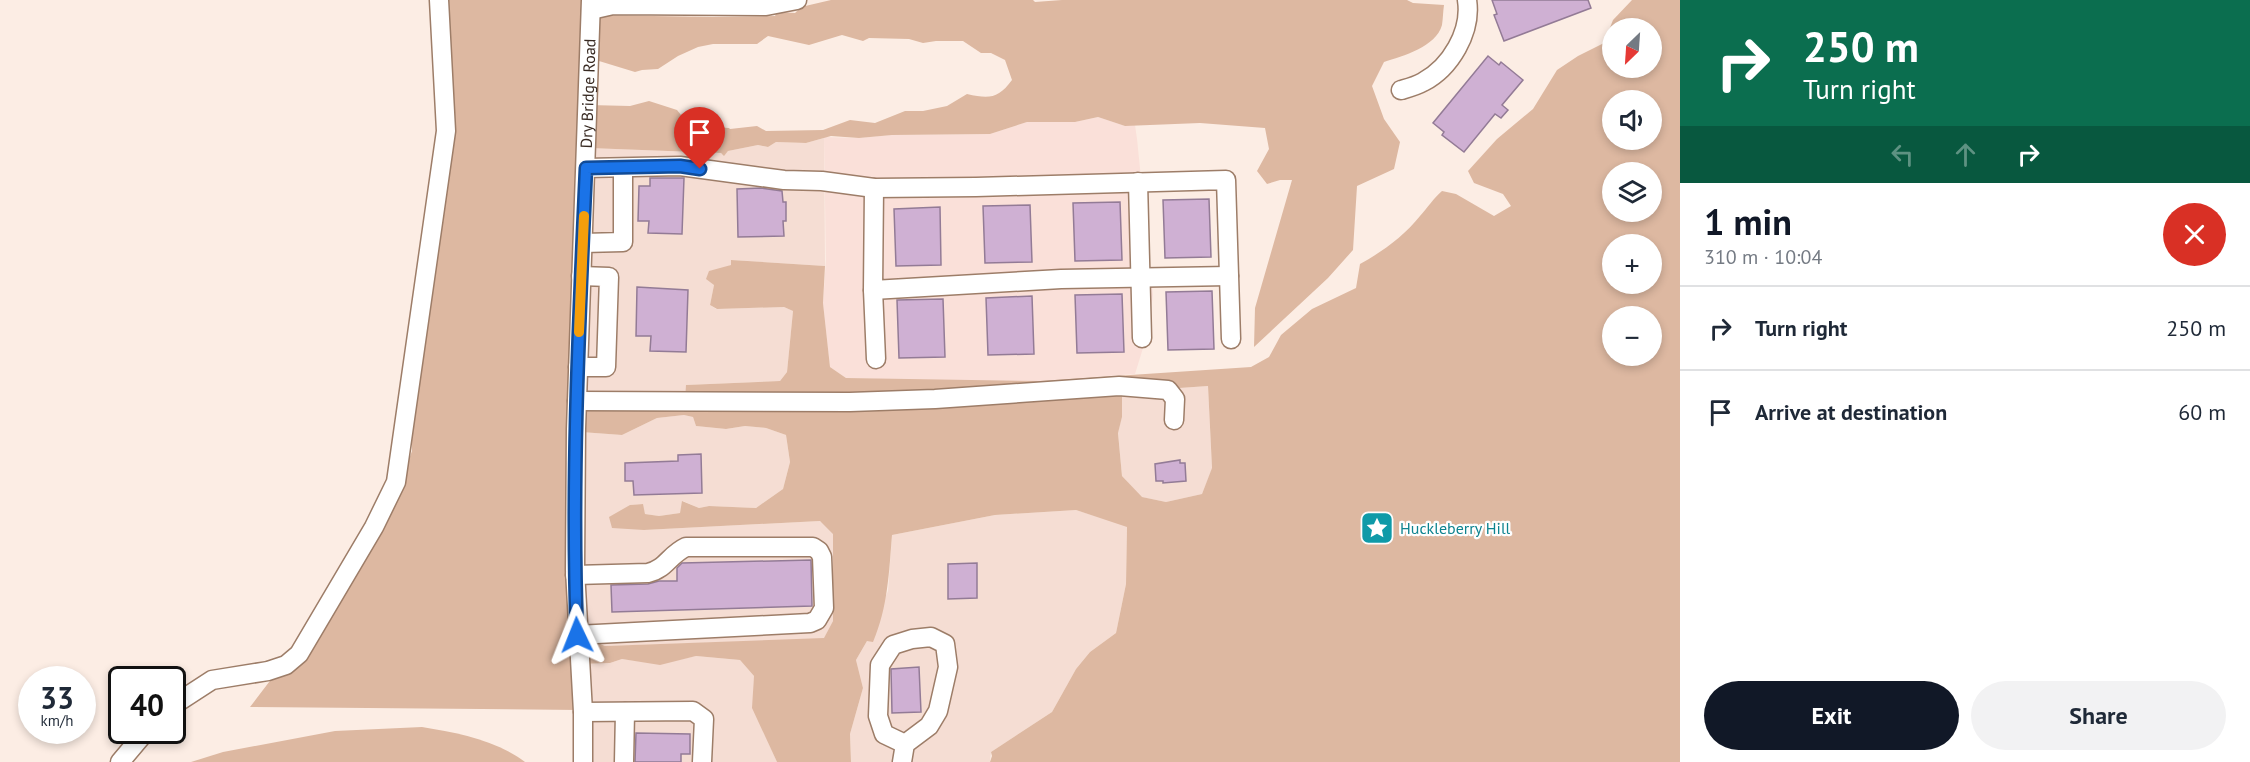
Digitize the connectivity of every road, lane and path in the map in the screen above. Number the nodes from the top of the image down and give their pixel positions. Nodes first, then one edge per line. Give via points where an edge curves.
1 (439, 0) edge
2 (797, 0) edge
3 (1467, 0) edge
4 (591, 5) edge
5 (1401, 90) dead end
6 (586, 168) junction
7 (623, 168) junction
8 (1138, 182) junction
9 (874, 188) junction
10 (583, 243) junction
11 (581, 276) junction
12 (1229, 276) junction
13 (1140, 278) junction
14 (873, 290) junction
15 (1142, 338) dead end
16 (1231, 339) dead end
17 (876, 359) dead end
18 (578, 367) junction
19 (577, 401) junction
20 (1174, 420) dead end
21 (575, 574) junction
22 (577, 635) junction
23 (186, 697) edge
24 (583, 712) junction
25 (621, 712) junction
26 (135, 744) edge
27 (904, 753) edge
28 (120, 762) edge
29 (583, 762) edge
30 (624, 762) edge
31 (702, 762) edge

1 - 23 street via 447,131 396,482 299,654 286,665 268,671 212,680
2 - 4 street via 766,6
3 - 5 street via 1464,30 1441,70 1422,83
4 - 6 street, Dry Bridge Road
6 - 7 street
6 - 10 street, Dry Bridge Road
7 - 9 street via 680,166
7 - 10 street via 622,242
8 - 9 street
8 - 12 street via 1226,180
8 - 13 street
9 - 14 street
10 - 11 street, Dry Bridge Road
11 - 18 street, Dry Bridge Road
11 - 18 street via 609,277 606,367
12 - 13 street
12 - 16 street
13 - 14 street
13 - 15 street
14 - 17 street
18 - 19 street, Dry Bridge Road
19 - 20 street via 850,402 1119,386 1168,390 1175,399
19 - 21 street, Dry Bridge Road
21 - 22 street, Dry Bridge Road
21 - 22 street via 648,573 659,570 675,552 686,547 813,547 822,557 824,608 817,620 810,623
22 - 24 street, Dry Bridge Road
24 - 25 street
24 - 29 street, Dry Bridge Road
25 - 30 street
25 - 31 street via 693,711 704,720
26 - 28 street
27 - 27 street via 884,734 878,716 880,666 893,645 931,637 945,644 948,667 938,711

